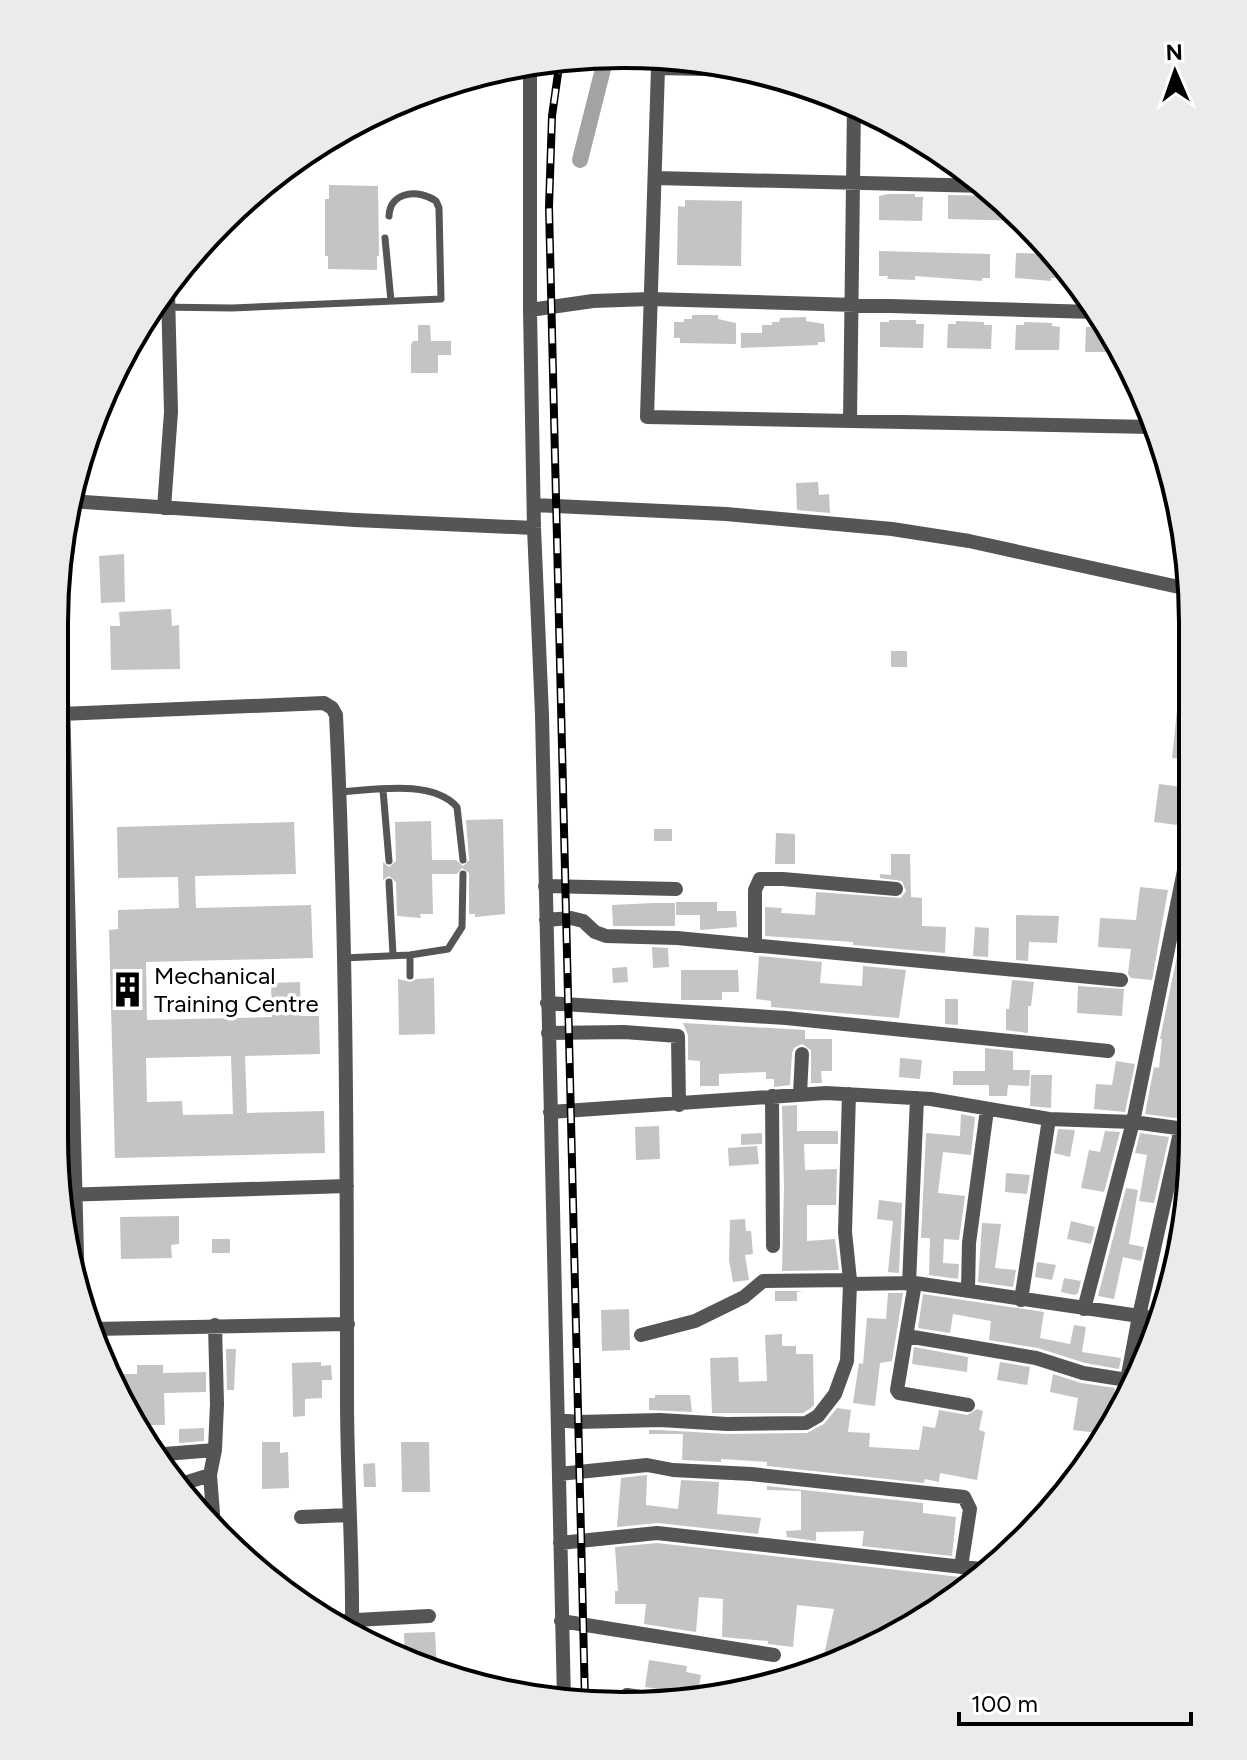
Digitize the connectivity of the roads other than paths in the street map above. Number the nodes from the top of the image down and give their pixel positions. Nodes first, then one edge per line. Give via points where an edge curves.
1 (658, 69) edge
2 (530, 76) edge
3 (854, 118) edge
4 (655, 178) junction
5 (852, 183) junction
6 (965, 186) edge
7 (389, 216) dead end
8 (385, 238) dead end
9 (650, 299) junction
10 (391, 301) junction
11 (171, 302) edge
12 (851, 306) junction
13 (530, 310) junction
14 (165, 311) edge
15 (1083, 312) edge
16 (850, 421) junction
17 (1143, 427) edge
18 (82, 502) edge
19 (534, 505) junction
20 (164, 508) junction
21 (534, 528) junction
22 (1178, 587) edge
23 (68, 714) edge
24 (383, 790) junction
25 (339, 792) junction
26 (463, 860) dead end
27 (389, 861) dead end
28 (463, 874) dead end
29 (389, 882) dead end
30 (545, 886) junction
31 (676, 889) dead end
32 (896, 889) dead end
33 (1179, 895) edge
34 (68, 914) edge
35 (546, 920) junction
36 (755, 946) junction
37 (393, 955) junction
38 (410, 955) junction
39 (343, 958) junction
40 (410, 976) dead end
41 (1121, 980) dead end
42 (547, 1003) junction
43 (678, 1013) junction
44 (548, 1033) junction
45 (678, 1036) junction
46 (1108, 1051) dead end
47 (802, 1054) dead end
48 (800, 1094) junction
49 (849, 1094) junction
50 (772, 1096) junction
51 (917, 1098) junction
52 (679, 1105) junction
53 (987, 1110) junction
54 (550, 1112) junction
55 (68, 1114) edge
56 (73, 1114) junction
57 (1049, 1119) junction
58 (1133, 1122) junction
59 (1179, 1128) edge
60 (1178, 1159) edge
61 (70, 1180) edge
62 (347, 1186) junction
63 (71, 1194) edge
64 (773, 1246) dead end
65 (850, 1282) junction
66 (912, 1284) junction
67 (968, 1291) junction
68 (1021, 1300) junction
69 (1084, 1309) junction
70 (1139, 1316) junction
71 (1149, 1317) edge
72 (348, 1324) junction
73 (215, 1325) junction
74 (102, 1329) edge
75 (641, 1335) dead end
76 (907, 1336) junction
77 (1130, 1365) edge
78 (1123, 1379) edge
79 (968, 1405) dead end
80 (558, 1420) junction
81 (215, 1450) junction
82 (168, 1454) edge
83 (559, 1474) junction
84 (210, 1475) junction
85 (189, 1482) edge
86 (213, 1510) edge
87 (349, 1515) junction
88 (301, 1517) dead end
89 (560, 1543) junction
90 (961, 1567) junction
91 (973, 1568) edge
92 (429, 1616) dead end
93 (347, 1619) edge
94 (561, 1621) junction
95 (356, 1623) edge
96 (774, 1655) dead end
97 (564, 1688) edge

1 - 4 street
2 - 13 street
3 - 5 street
4 - 5 street
4 - 9 street
5 - 6 street
5 - 12 street
7 - 10 lane via 390,203 407,195 432,198 439,208 441,299
8 - 10 lane
9 - 12 street
9 - 13 street
9 - 16 street via 649,419
10 - 11 lane via 247,307
12 - 15 street
12 - 16 street
13 - 19 street
14 - 20 street via 171,412
16 - 17 street
18 - 20 street
19 - 21 street
19 - 22 street via 892,529
20 - 21 street
21 - 30 street
23 - 25 street via 324,703 336,715
24 - 25 lane
24 - 26 lane via 431,791 451,801 459,817
24 - 27 lane
25 - 39 street
28 - 38 lane via 462,927 453,943 440,951
29 - 37 lane
30 - 31 street
30 - 35 street
32 - 36 street via 760,879 755,890
33 - 58 street
34 - 56 street
35 - 36 street via 583,921 606,936
35 - 42 street
36 - 41 street
37 - 38 lane
37 - 39 lane
38 - 40 lane
39 - 62 street
42 - 43 street
42 - 44 street
43 - 45 street
43 - 46 street via 786,1018
44 - 45 street
44 - 54 street
45 - 52 street
47 - 48 street
48 - 49 street
48 - 50 street
49 - 51 street
49 - 65 street via 845,1232
50 - 52 street
50 - 64 street
51 - 53 street
51 - 66 street
52 - 54 street
53 - 57 street
53 - 67 street via 969,1243
54 - 80 street
55 - 56 street
56 - 61 street
57 - 58 street
57 - 68 street
58 - 59 street
58 - 69 street
60 - 70 street
62 - 63 street
62 - 72 street
65 - 66 street
65 - 75 street via 763,1281 744,1297 695,1321
65 - 80 street via 847,1361 835,1394 806,1423
66 - 67 street
66 - 76 street
67 - 68 street
68 - 69 street
69 - 70 street
70 - 71 street
70 - 77 street
72 - 73 street
72 - 87 street
73 - 74 street
73 - 81 street
76 - 78 street
76 - 79 street via 899,1393
80 - 83 street
81 - 82 street
81 - 84 street
83 - 89 street
83 - 90 street via 647,1465 964,1497 970,1509
84 - 85 street
84 - 86 street
87 - 88 street
87 - 93 street
89 - 90 street via 657,1533
89 - 94 street
90 - 91 street
92 - 95 street
94 - 96 street
94 - 97 street

